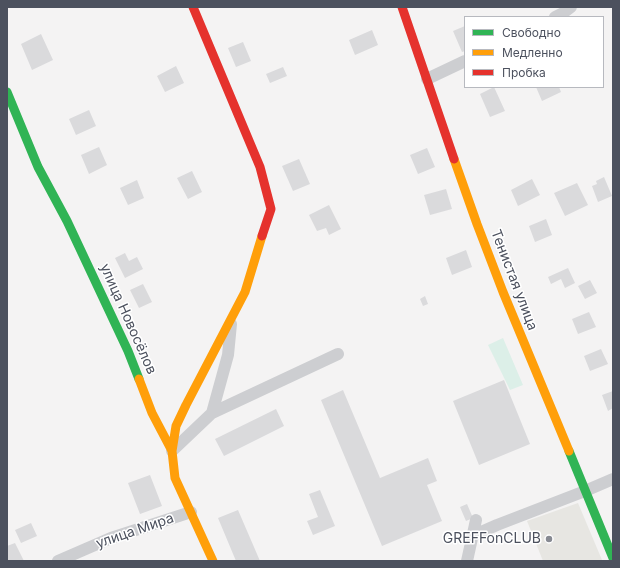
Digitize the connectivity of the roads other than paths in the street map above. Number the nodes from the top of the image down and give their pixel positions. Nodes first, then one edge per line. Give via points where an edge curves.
1 (193, 7) edge
2 (402, 7) edge
3 (571, 7) edge
4 (558, 16) edge
5 (464, 62) edge
6 (427, 80) junction
7 (7, 92) edge
8 (231, 318) junction
9 (338, 354) dead end
10 (212, 413) junction
11 (172, 451) junction
12 (613, 479) edge
13 (585, 491) junction
14 (191, 512) junction
15 (476, 520) dead end
16 (472, 536) junction
17 (613, 558) edge
18 (58, 561) edge
19 (214, 561) edge
20 (467, 561) edge

1 - 8 street via 260,167 271,209 245,292
2 - 6 street, Тенистая улица
3 - 4 street
5 - 6 street
6 - 13 street, Тенистая улица via 503,292
7 - 11 street, улица Новосёлов via 38,167 67,221 128,351 152,413
8 - 10 street via 228,355
8 - 11 street via 176,426
9 - 10 street
10 - 11 street
11 - 14 street, улица Новосёлов via 175,478
12 - 13 street
13 - 16 street
13 - 17 street, Тенистая улица
14 - 18 street, улица Мира via 111,538
14 - 19 street, улица Новосёлов
15 - 16 street
16 - 20 street

